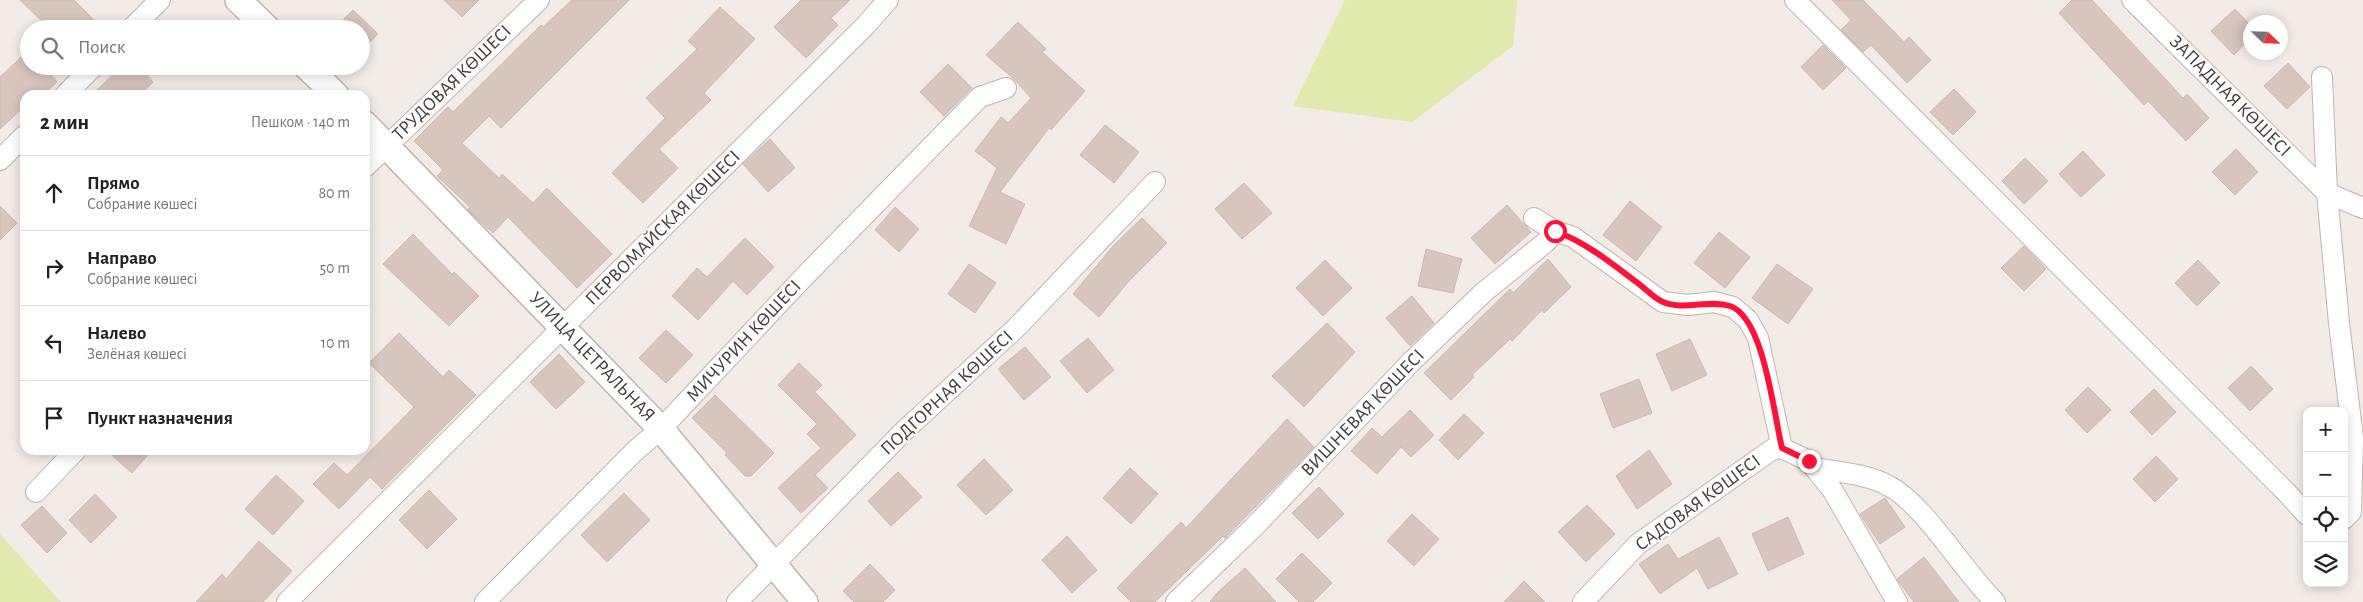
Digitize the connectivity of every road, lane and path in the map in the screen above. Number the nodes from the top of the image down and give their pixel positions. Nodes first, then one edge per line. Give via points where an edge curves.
1 (160, 0) edge
2 (238, 0) edge
3 (539, 0) edge
4 (888, 0) edge
5 (1795, 0) edge
6 (2132, 0) edge
7 (140, 20) edge
8 (259, 20) edge
9 (85, 75) edge
10 (315, 75) edge
11 (2322, 77) dead end
12 (1006, 88) dead end
13 (70, 90) edge
14 (331, 90) edge
15 (370, 129) edge
16 (20, 140) edge
17 (387, 145) junction
18 (0, 160) edge
19 (370, 162) edge
20 (1155, 182) dead end
21 (2327, 193) junction
22 (2363, 208) edge
23 (1534, 218) dead end
24 (1555, 231) junction
25 (563, 327) junction
26 (661, 429) junction
27 (1778, 449) junction
28 (71, 455) edge
29 (1814, 468) junction
30 (36, 492) dead end
31 (2303, 511) edge
32 (2348, 514) edge
33 (774, 564) junction
34 (288, 602) edge
35 (485, 602) edge
36 (737, 602) edge
37 (805, 602) edge
38 (1176, 602) edge
39 (1583, 602) edge
40 (1897, 602) edge
41 (1995, 602) edge

1 - 7 street
2 - 8 street
3 - 17 street, ТРУДОВАЯ КӨШЕСІ
4 - 25 street, ПЕРВОМАЙСКАЯ КӨШЕСІ
5 - 31 street
6 - 21 street, ЗАПАДНАЯ КӨШЕСІ
9 - 13 street
10 - 14 street
11 - 21 street
12 - 26 street, МИЧУРИН КӨШЕСІ via 980,97
15 - 17 street, УЛИЦА ЦЕТРАЛЬНАЯ
16 - 18 street
17 - 19 street, ТРУДОВАЯ КӨШЕСІ
17 - 25 street, УЛИЦА ЦЕТРАЛЬНАЯ
20 - 33 street, ПОДГОРНАЯ КӨШЕСІ via 1017,327 904,431
21 - 22 street
21 - 32 street via 2352,438
23 - 24 street
24 - 27 street via 1573,237 1663,302 1688,305 1714,302 1733,307 1748,320 1758,338
24 - 38 street, ВИШНЕВАЯ КӨШЕСІ via 1484,292 1411,362 1254,527
25 - 26 street, УЛИЦА ЦЕТРАЛЬНАЯ
25 - 34 street, ПЕРВОМАЙСКАЯ КӨШЕСІ
26 - 33 street, УЛИЦА ЦЕТРАЛЬНАЯ
26 - 35 street, МИЧУРИН КӨШЕСІ via 636,450
27 - 29 street via 1809,461
27 - 39 street, САДОВАЯ КӨШЕСІ via 1638,544
28 - 30 street
29 - 40 street via 1833,491
29 - 41 street via 1889,486 1911,503
33 - 36 street, ПОДГОРНАЯ КӨШЕСІ
33 - 37 street, УЛИЦА ЦЕТРАЛЬНАЯ

